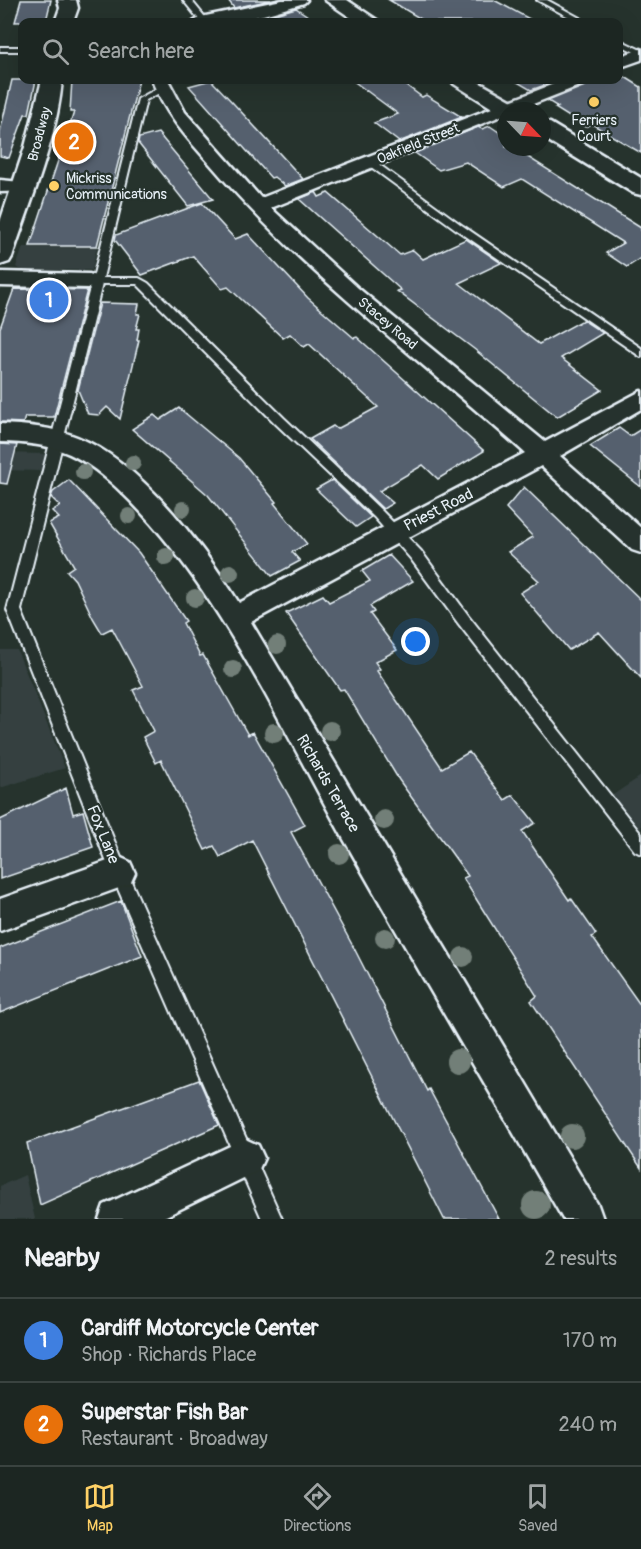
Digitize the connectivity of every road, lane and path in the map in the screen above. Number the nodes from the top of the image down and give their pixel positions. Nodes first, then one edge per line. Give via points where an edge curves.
1 (67, 0) edge
2 (187, 0) edge
3 (299, 0) edge
4 (334, 0) edge
5 (541, 0) edge
6 (65, 18) edge
7 (201, 18) edge
8 (225, 18) edge
9 (363, 18) edge
10 (575, 18) edge
11 (623, 44) edge
12 (18, 49) edge
13 (0, 50) edge
14 (641, 54) edge
15 (623, 61) edge
16 (51, 84) edge
17 (161, 84) edge
18 (468, 84) edge
19 (569, 84) edge
20 (498, 102) edge
21 (526, 102) edge
22 (497, 114) edge
23 (551, 133) edge
24 (370, 162) junction
25 (0, 186) edge
26 (24, 187) junction
27 (641, 188) edge
28 (258, 206) junction
29 (0, 257) edge
30 (0, 279) edge
31 (93, 281) junction
32 (641, 353) edge
33 (641, 399) edge
34 (0, 433) edge
35 (57, 438) junction
36 (544, 455) junction
37 (394, 532) junction
38 (641, 543) edge
39 (7, 610) edge
40 (235, 618) junction
41 (641, 846) edge
42 (119, 873) junction
43 (0, 915) edge
44 (244, 1158) junction
45 (118, 1219) edge
46 (272, 1219) edge
47 (584, 1219) edge

1 - 6 main road
2 - 7 lane
3 - 8 street
4 - 9 main road
5 - 10 lane
11 - 14 lane
12 - 13 lane
14 - 15 street
16 - 26 main road, Broadway
17 - 28 street, Stacey Road via 170,104
17 - 31 lane, Fox Lane via 142,99
18 - 20 main road
19 - 21 street, Oakfield Street
22 - 24 street, Oakfield Street
23 - 27 main road
24 - 28 street, Oakfield Street
24 - 32 lane
25 - 26 street
26 - 29 main road, Broadway
28 - 36 street, Stacey Road via 350,291
30 - 31 street
31 - 35 lane, Fox Lane
31 - 37 lane via 139,281 144,285
33 - 36 street, Priest Road
34 - 35 street, Richards Terrace
35 - 39 lane, Fox Lane
35 - 40 street, Richards Terrace via 103,464 152,507
36 - 37 street, Priest Road
36 - 38 street, Stacey Road
37 - 40 street, Priest Road
37 - 41 lane via 416,555
39 - 42 lane, Fox Lane
40 - 47 street, Richards Terrace
42 - 43 street
42 - 44 lane, Fox Lane
44 - 45 street
44 - 46 lane, Fox Lane

